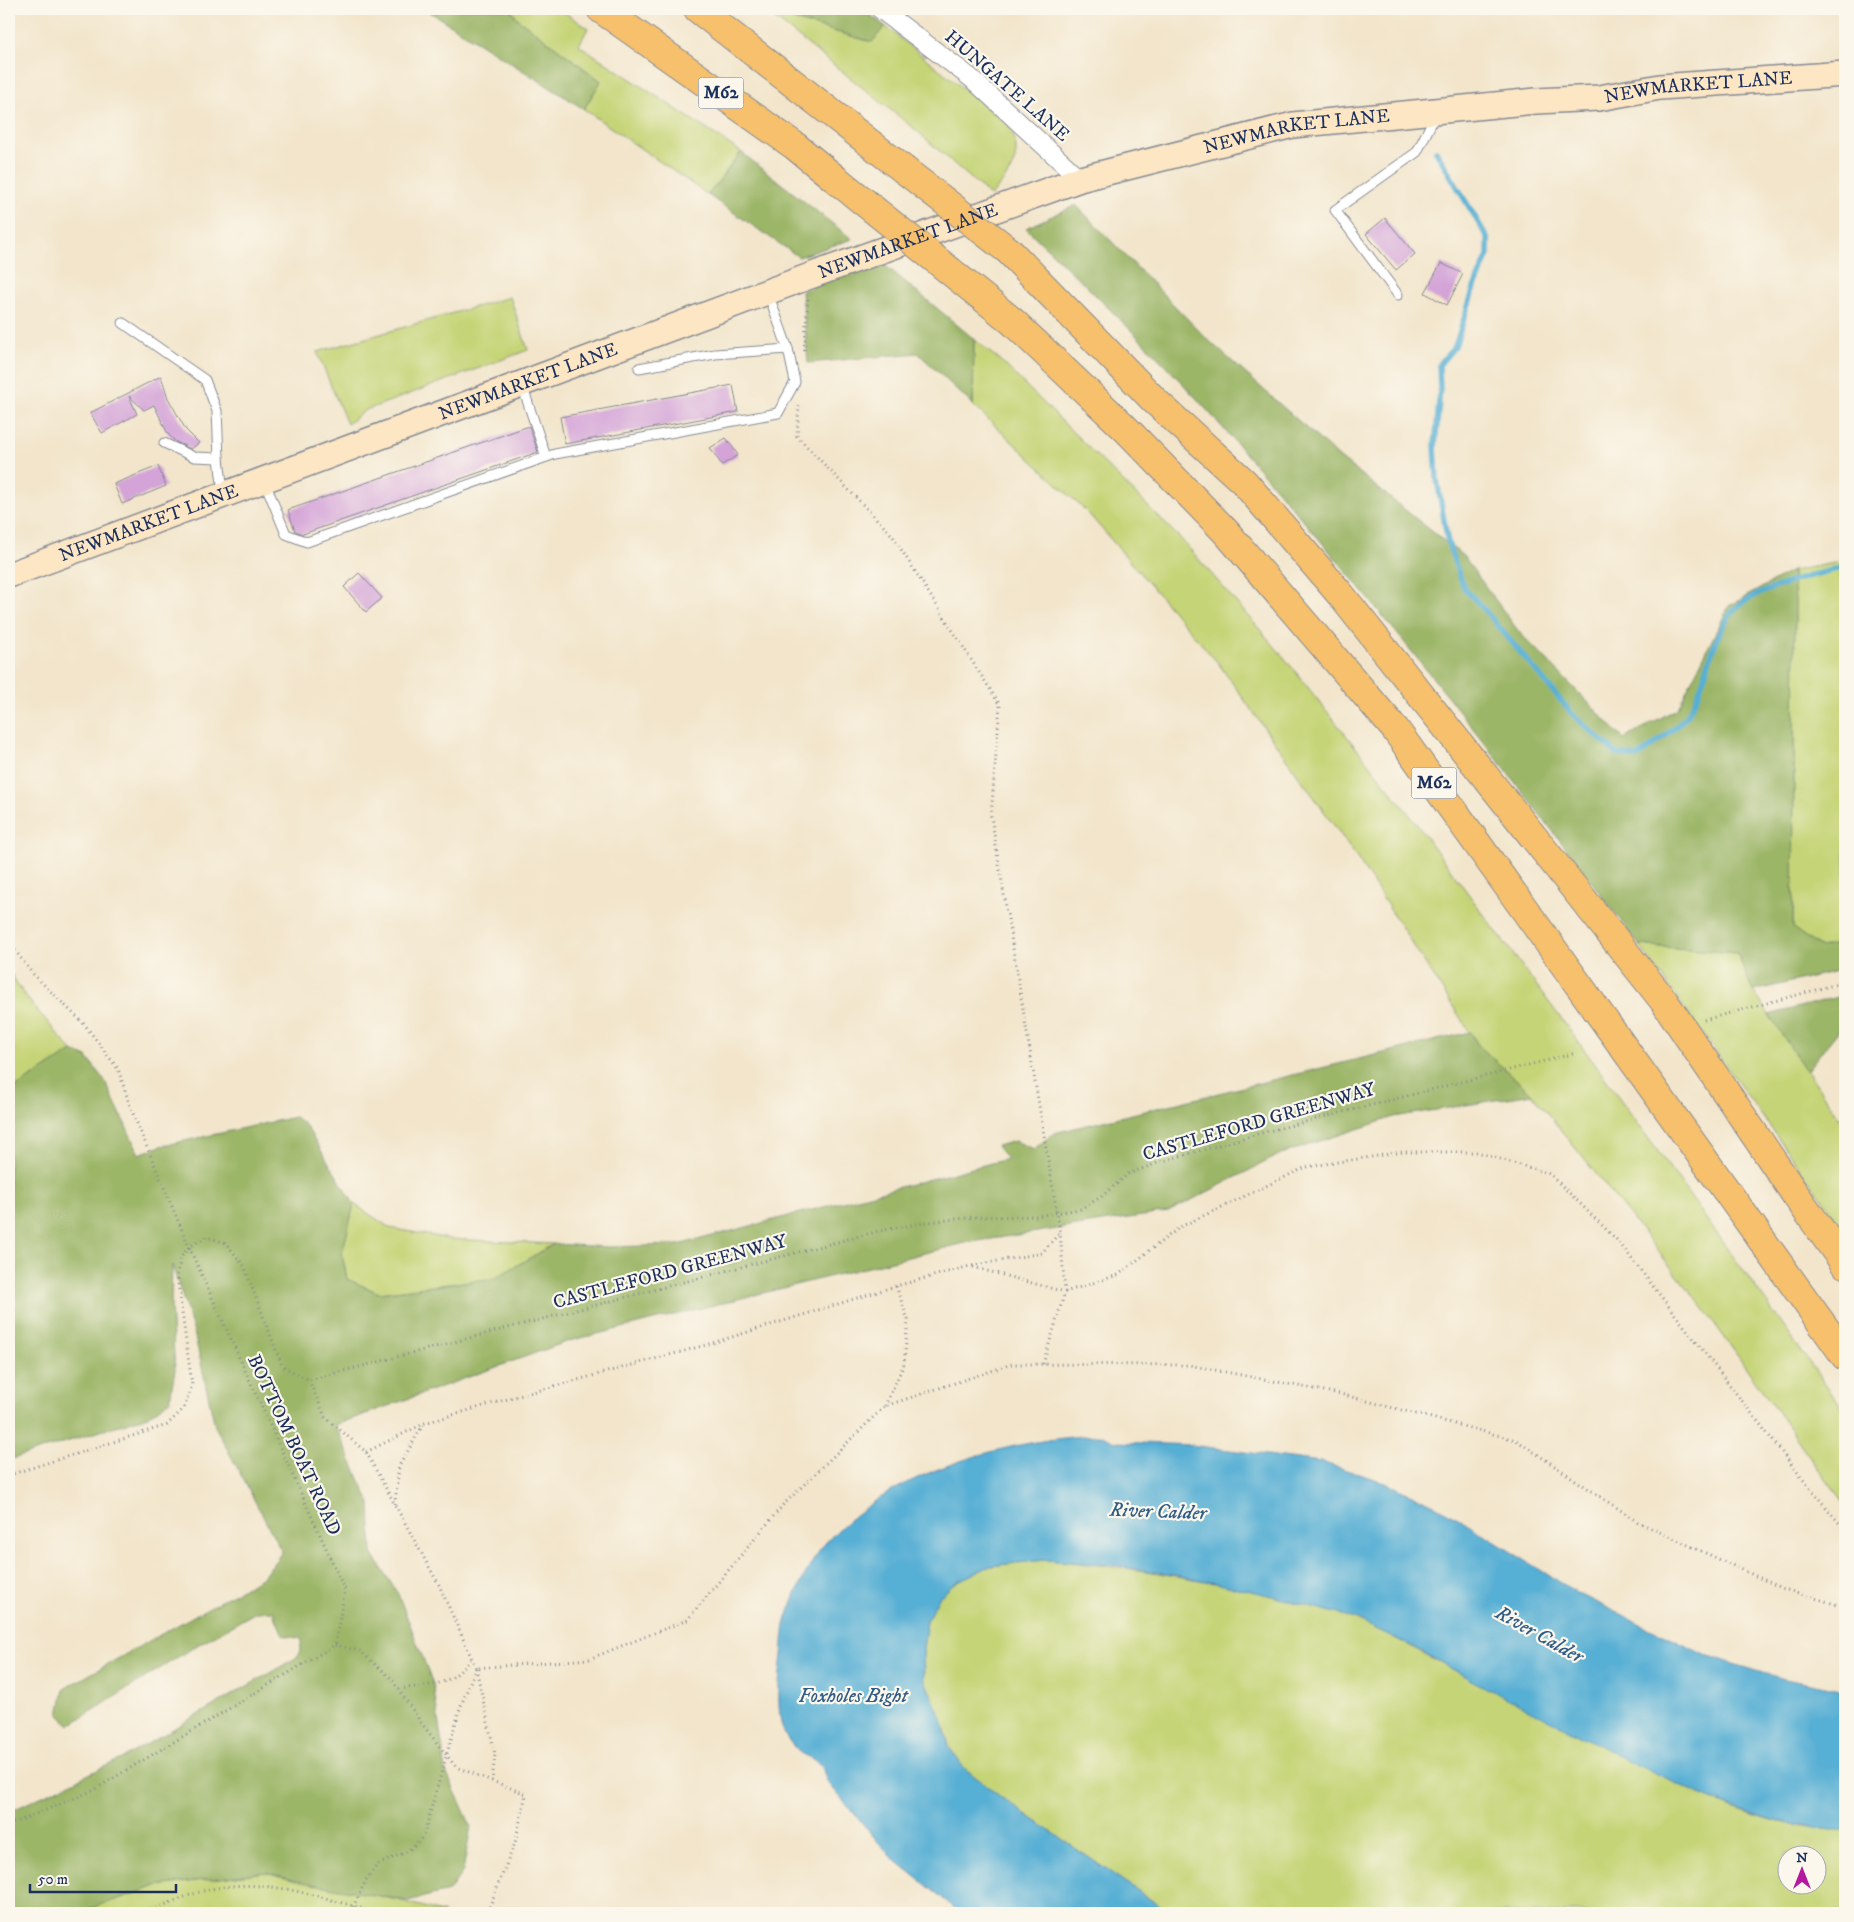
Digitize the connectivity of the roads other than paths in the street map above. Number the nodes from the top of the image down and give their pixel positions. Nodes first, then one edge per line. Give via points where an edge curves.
1 (602, 9) edge
2 (698, 9) edge
3 (880, 9) edge
4 (1845, 74) edge
5 (1437, 111) junction
6 (1080, 179) junction
7 (768, 293) junction
8 (1398, 295) dead end
9 (123, 323) dead end
10 (788, 349) junction
11 (639, 368) dead end
12 (522, 384) junction
13 (164, 443) dead end
14 (546, 457) junction
15 (219, 458) junction
16 (264, 480) junction
17 (224, 495) junction
18 (9, 575) edge
19 (1845, 1264) edge
20 (1845, 1356) edge

1 - 20 highway, M62, bridge via 794,146 1012,321 1125,428 1226,532 1395,729
2 - 19 highway, M62, bridge via 1009,251 1156,402 1244,482 1342,596 1664,1001
3 - 6 street, HUNGATE LANE via 971,78
4 - 5 main road, NEWMARKET LANE via 1660,87 1599,98
5 - 6 main road, NEWMARKET LANE via 1293,125
5 - 8 lane via 1417,152 1335,210
6 - 7 main road, NEWMARKET LANE
7 - 10 lane
7 - 12 main road, NEWMARKET LANE
9 - 15 lane via 204,380 218,411
10 - 11 lane via 715,354
10 - 14 lane via 794,382 778,413
12 - 14 lane
12 - 16 main road, NEWMARKET LANE
13 - 15 lane via 194,457
14 - 16 lane via 307,542 286,534
15 - 17 lane
16 - 17 main road, NEWMARKET LANE
17 - 18 main road, NEWMARKET LANE

